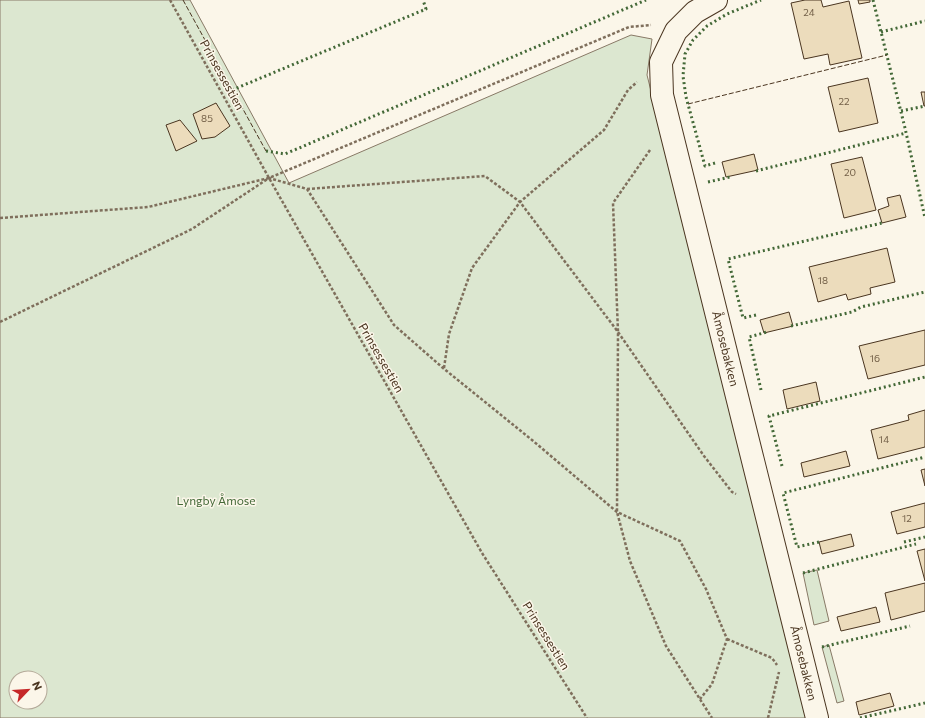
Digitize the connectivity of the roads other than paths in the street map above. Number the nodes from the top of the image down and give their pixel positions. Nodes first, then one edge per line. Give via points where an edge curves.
1 (716, 0) edge
2 (817, 718) edge

1 - 2 street, Åmosebakken via 696,12 676,31 661,62 662,95

